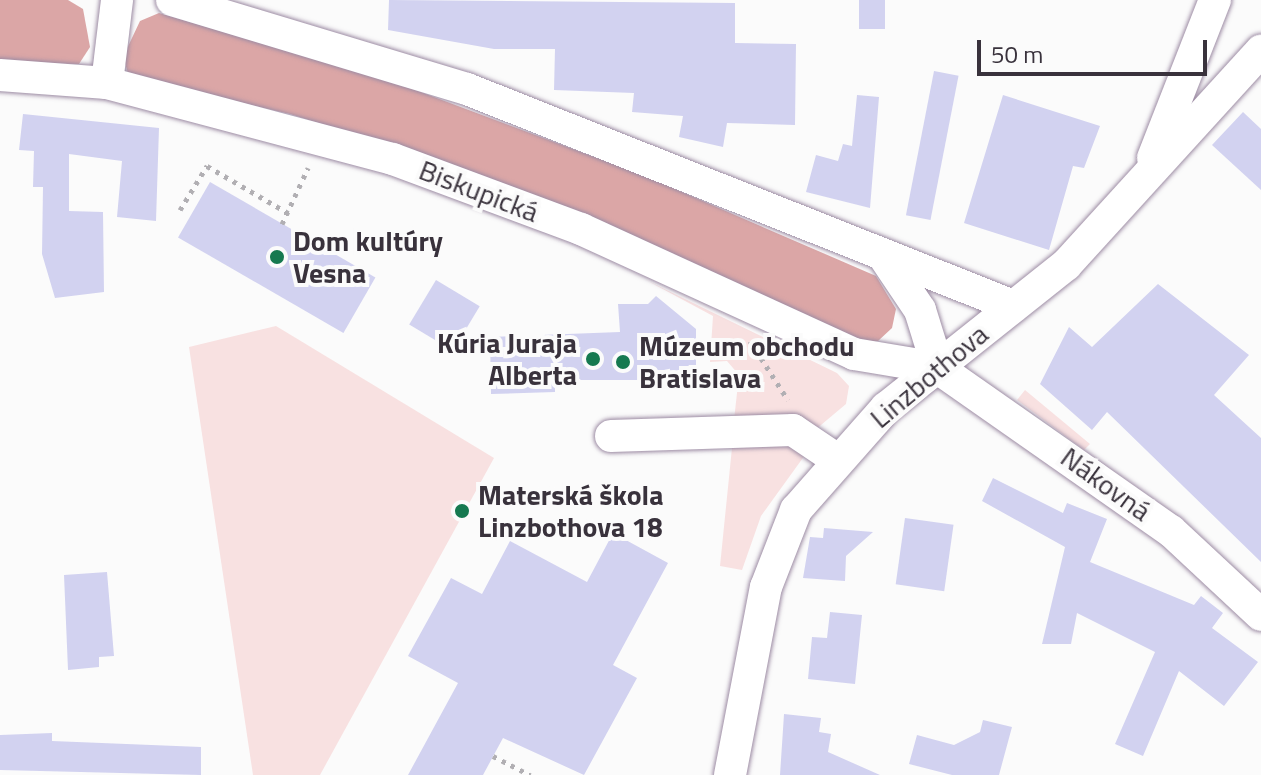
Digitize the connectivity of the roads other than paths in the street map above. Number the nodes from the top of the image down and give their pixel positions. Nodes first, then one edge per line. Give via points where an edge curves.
1 (117, 0) edge
2 (172, 0) edge
3 (1215, 0) edge
4 (1261, 51) edge
5 (0, 75) edge
6 (107, 83) junction
7 (1148, 172) junction
8 (883, 255) junction
9 (1013, 306) junction
10 (938, 368) junction
11 (611, 436) dead end
12 (828, 452) junction
13 (1261, 615) edge
14 (730, 775) edge

1 - 6 street
2 - 8 street via 467,89
3 - 7 street
4 - 7 street, Linzbothova
5 - 6 street, Biskupická
6 - 10 street, Biskupická via 393,159 581,229 854,354
7 - 9 street, Linzbothova via 1066,265
8 - 9 street
8 - 10 street via 920,310
9 - 10 street, Linzbothova
10 - 12 street, Linzbothova
10 - 13 street, Nákovná via 1171,531
11 - 12 street via 793,430
12 - 14 street, Linzbothova via 780,538

